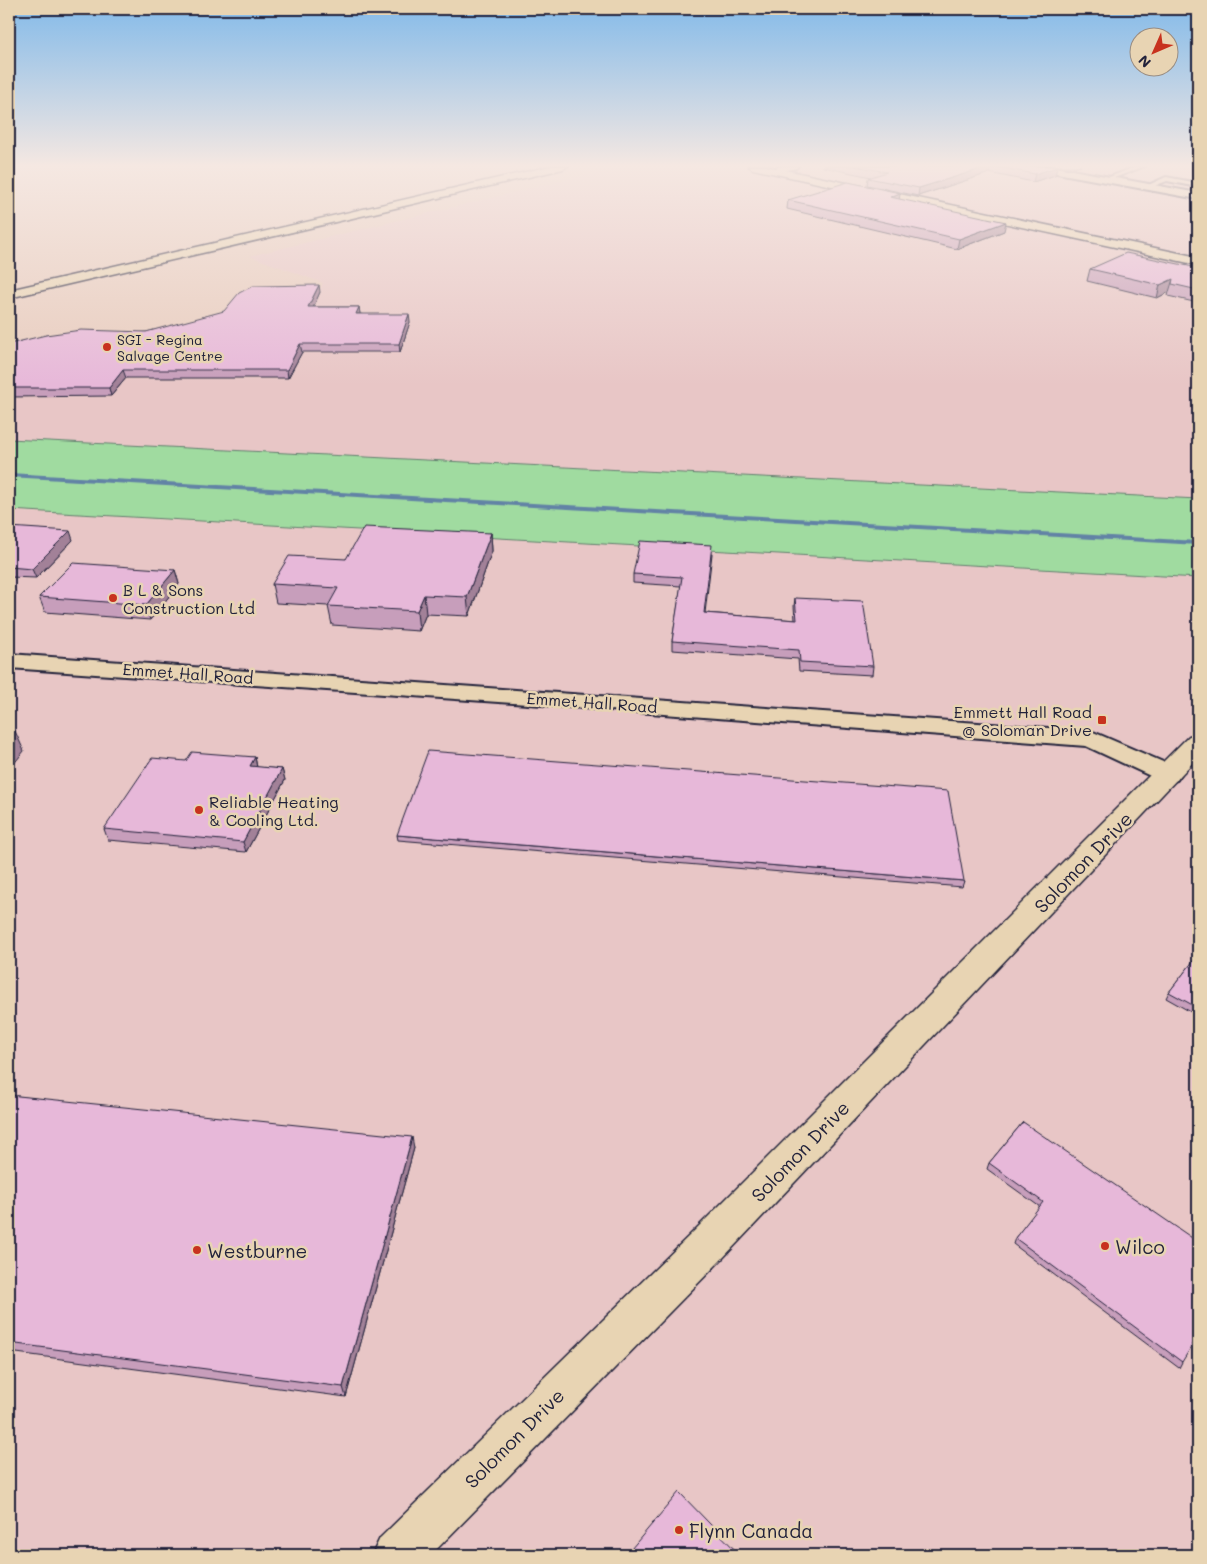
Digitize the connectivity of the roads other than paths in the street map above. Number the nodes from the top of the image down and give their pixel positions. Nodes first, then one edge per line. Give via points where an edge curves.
1 (247, 239) edge
2 (1092, 239) edge
3 (1198, 262) edge
4 (9, 294) edge
5 (9, 661) edge
6 (1198, 742) edge
7 (1168, 774) junction
8 (397, 1555) edge

1 - 4 street
2 - 3 street
5 - 7 street, Emmet Hall Road via 1091,739
6 - 7 street, Solomon Drive
7 - 8 street, Solomon Drive via 707,1246

